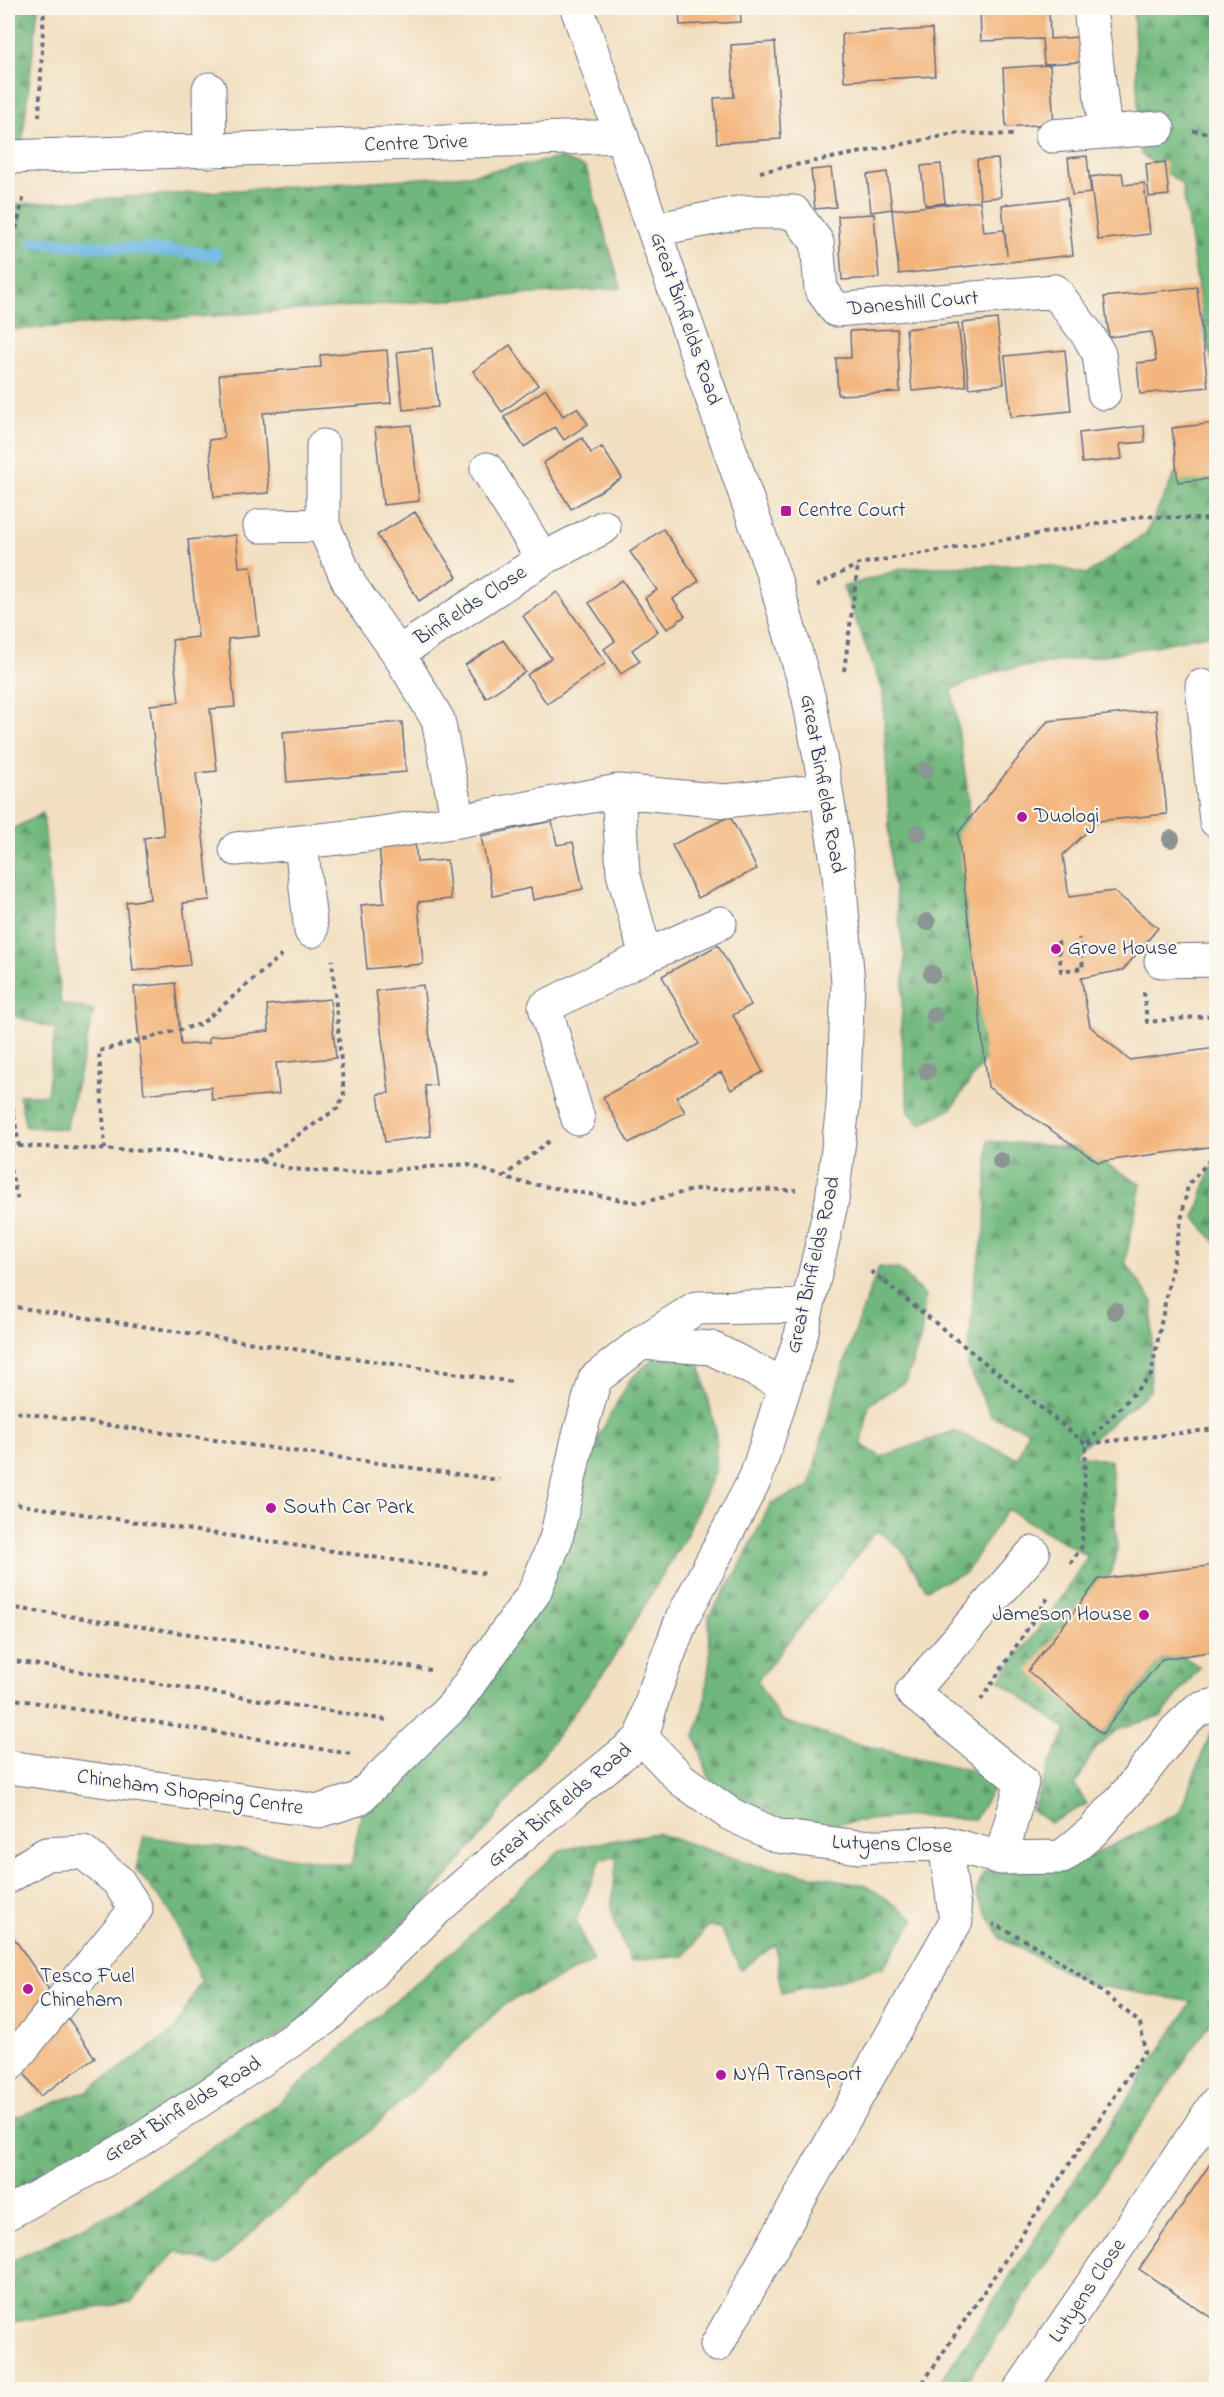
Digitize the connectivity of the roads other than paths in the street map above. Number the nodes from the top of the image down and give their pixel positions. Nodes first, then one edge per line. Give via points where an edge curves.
1 (577, 8) edge
2 (1090, 8) edge
3 (209, 89) dead end
4 (1158, 128) dead end
5 (1105, 131) junction
6 (622, 136) junction
7 (1052, 136) road end
8 (210, 152) junction
9 (22, 157) edge
10 (654, 230) junction
11 (1104, 393) dead end
12 (323, 446) dead end
13 (487, 469) dead end
14 (323, 525) junction
15 (260, 526) dead end
16 (604, 526) dead end
17 (543, 559) junction
18 (399, 653) junction
19 (1202, 686) dead end
20 (826, 790) junction
21 (618, 791) junction
22 (458, 821) junction
23 (1216, 821) edge
24 (301, 844) junction
25 (236, 849) dead end
26 (720, 923) dead end
27 (321, 942) road end
28 (646, 956) junction
29 (1216, 960) edge
30 (1161, 961) dead end
31 (578, 1119) road end
32 (807, 1306) junction
33 (641, 1343) junction
34 (785, 1385) junction
35 (1033, 1553) dead end
36 (1216, 1705) edge
37 (642, 1738) junction
38 (8, 1767) edge
39 (945, 1843) junction
40 (1001, 1858) junction
41 (8, 1878) edge
42 (8, 2066) edge
43 (1216, 2103) edge
44 (8, 2213) edge
45 (717, 2345) dead end
46 (1020, 2390) edge

1 - 6 street, Great Binfields Road
2 - 5 street
3 - 8 street
4 - 5 street
5 - 7 street
6 - 8 street, Centre Drive
6 - 10 street, Great Binfields Road
8 - 9 street, Centre Drive
10 - 11 street, Daneshill Court via 743,212 794,212 817,242 821,289 836,310 1055,291 1099,354
10 - 20 street, Great Binfields Road via 775,580 809,699
12 - 14 street, Binfields Close
13 - 17 street, Binfields Close
14 - 15 street
14 - 18 street, Binfields Close via 350,585
16 - 17 street, Binfields Close
17 - 18 street, Binfields Close
18 - 22 street, Binfields Close via 438,720
19 - 23 street
20 - 21 street via 725,801
20 - 32 street, Great Binfields Road via 839,874 848,983 843,1106 832,1200
21 - 22 street
21 - 28 street via 623,873
22 - 24 street
24 - 25 street
24 - 27 street
26 - 28 street
28 - 31 street via 544,1007
29 - 30 street
32 - 33 street, Chineham Shopping Centre via 696,1308
32 - 34 street, Great Binfields Road
33 - 34 street via 711,1348
33 - 38 street, Chineham Shopping Centre via 596,1379 556,1539 534,1593 454,1706 358,1799 319,1811
34 - 37 street, Great Binfields Road via 756,1477 682,1619
35 - 40 street via 912,1692 1022,1782
36 - 40 street, Lutyens Close via 1197,1710 1175,1731 1127,1793 1092,1832 1062,1857
37 - 39 street, Lutyens Close via 682,1780 730,1814 777,1836 858,1847
37 - 44 street, Great Binfields Road via 440,1906 324,2019 131,2146
39 - 40 street, Lutyens Close
39 - 45 street via 956,1921
41 - 42 street via 46,1854 83,1852 118,1881 136,1909
43 - 46 street, Lutyens Close

